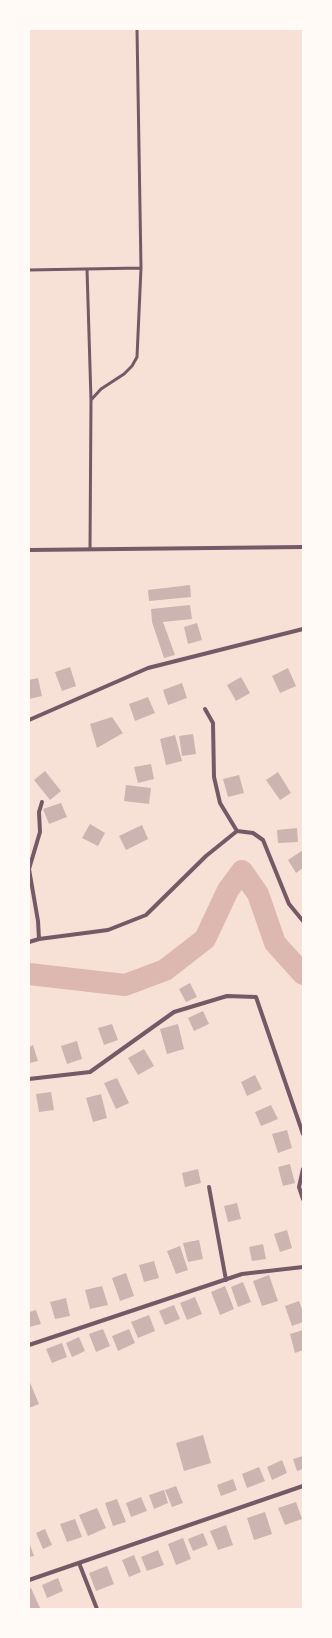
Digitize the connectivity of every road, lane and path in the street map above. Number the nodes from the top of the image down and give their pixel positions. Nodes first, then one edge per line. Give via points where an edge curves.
1 (137, 29) edge
2 (141, 268) junction
3 (87, 269) junction
4 (29, 270) edge
5 (91, 400) junction
6 (303, 547) edge
7 (90, 549) junction
8 (29, 550) edge
9 (303, 629) edge
10 (205, 710) dead end
11 (29, 720) edge
12 (42, 802) dead end
13 (237, 831) junction
14 (303, 921) edge
15 (39, 939) junction
16 (29, 942) edge
17 (29, 1079) edge
18 (303, 1134) edge
19 (303, 1169) edge
20 (209, 1187) dead end
21 (303, 1199) edge
22 (303, 1267) edge
23 (226, 1280) junction
24 (29, 1345) edge
25 (303, 1486) edge
26 (79, 1562) junction
27 (29, 1580) edge
28 (97, 1609) edge

1 - 2 lane
2 - 3 lane
2 - 5 lane via 137,357 124,374 101,389
3 - 4 lane
3 - 5 lane
5 - 7 lane
6 - 7 street
7 - 8 street
9 - 11 street via 148,668
10 - 13 street via 212,723 214,777 220,803
12 - 15 street via 39,812 40,832 29,869
13 - 14 street via 253,833 263,840 288,904
13 - 15 street via 206,856 146,915 108,930
15 - 16 street
17 - 18 street via 90,1072 174,1012 226,996 256,997
19 - 21 street via 298,1187
20 - 23 street
22 - 23 street via 242,1274
23 - 24 street
25 - 26 street
26 - 27 street
26 - 28 street

